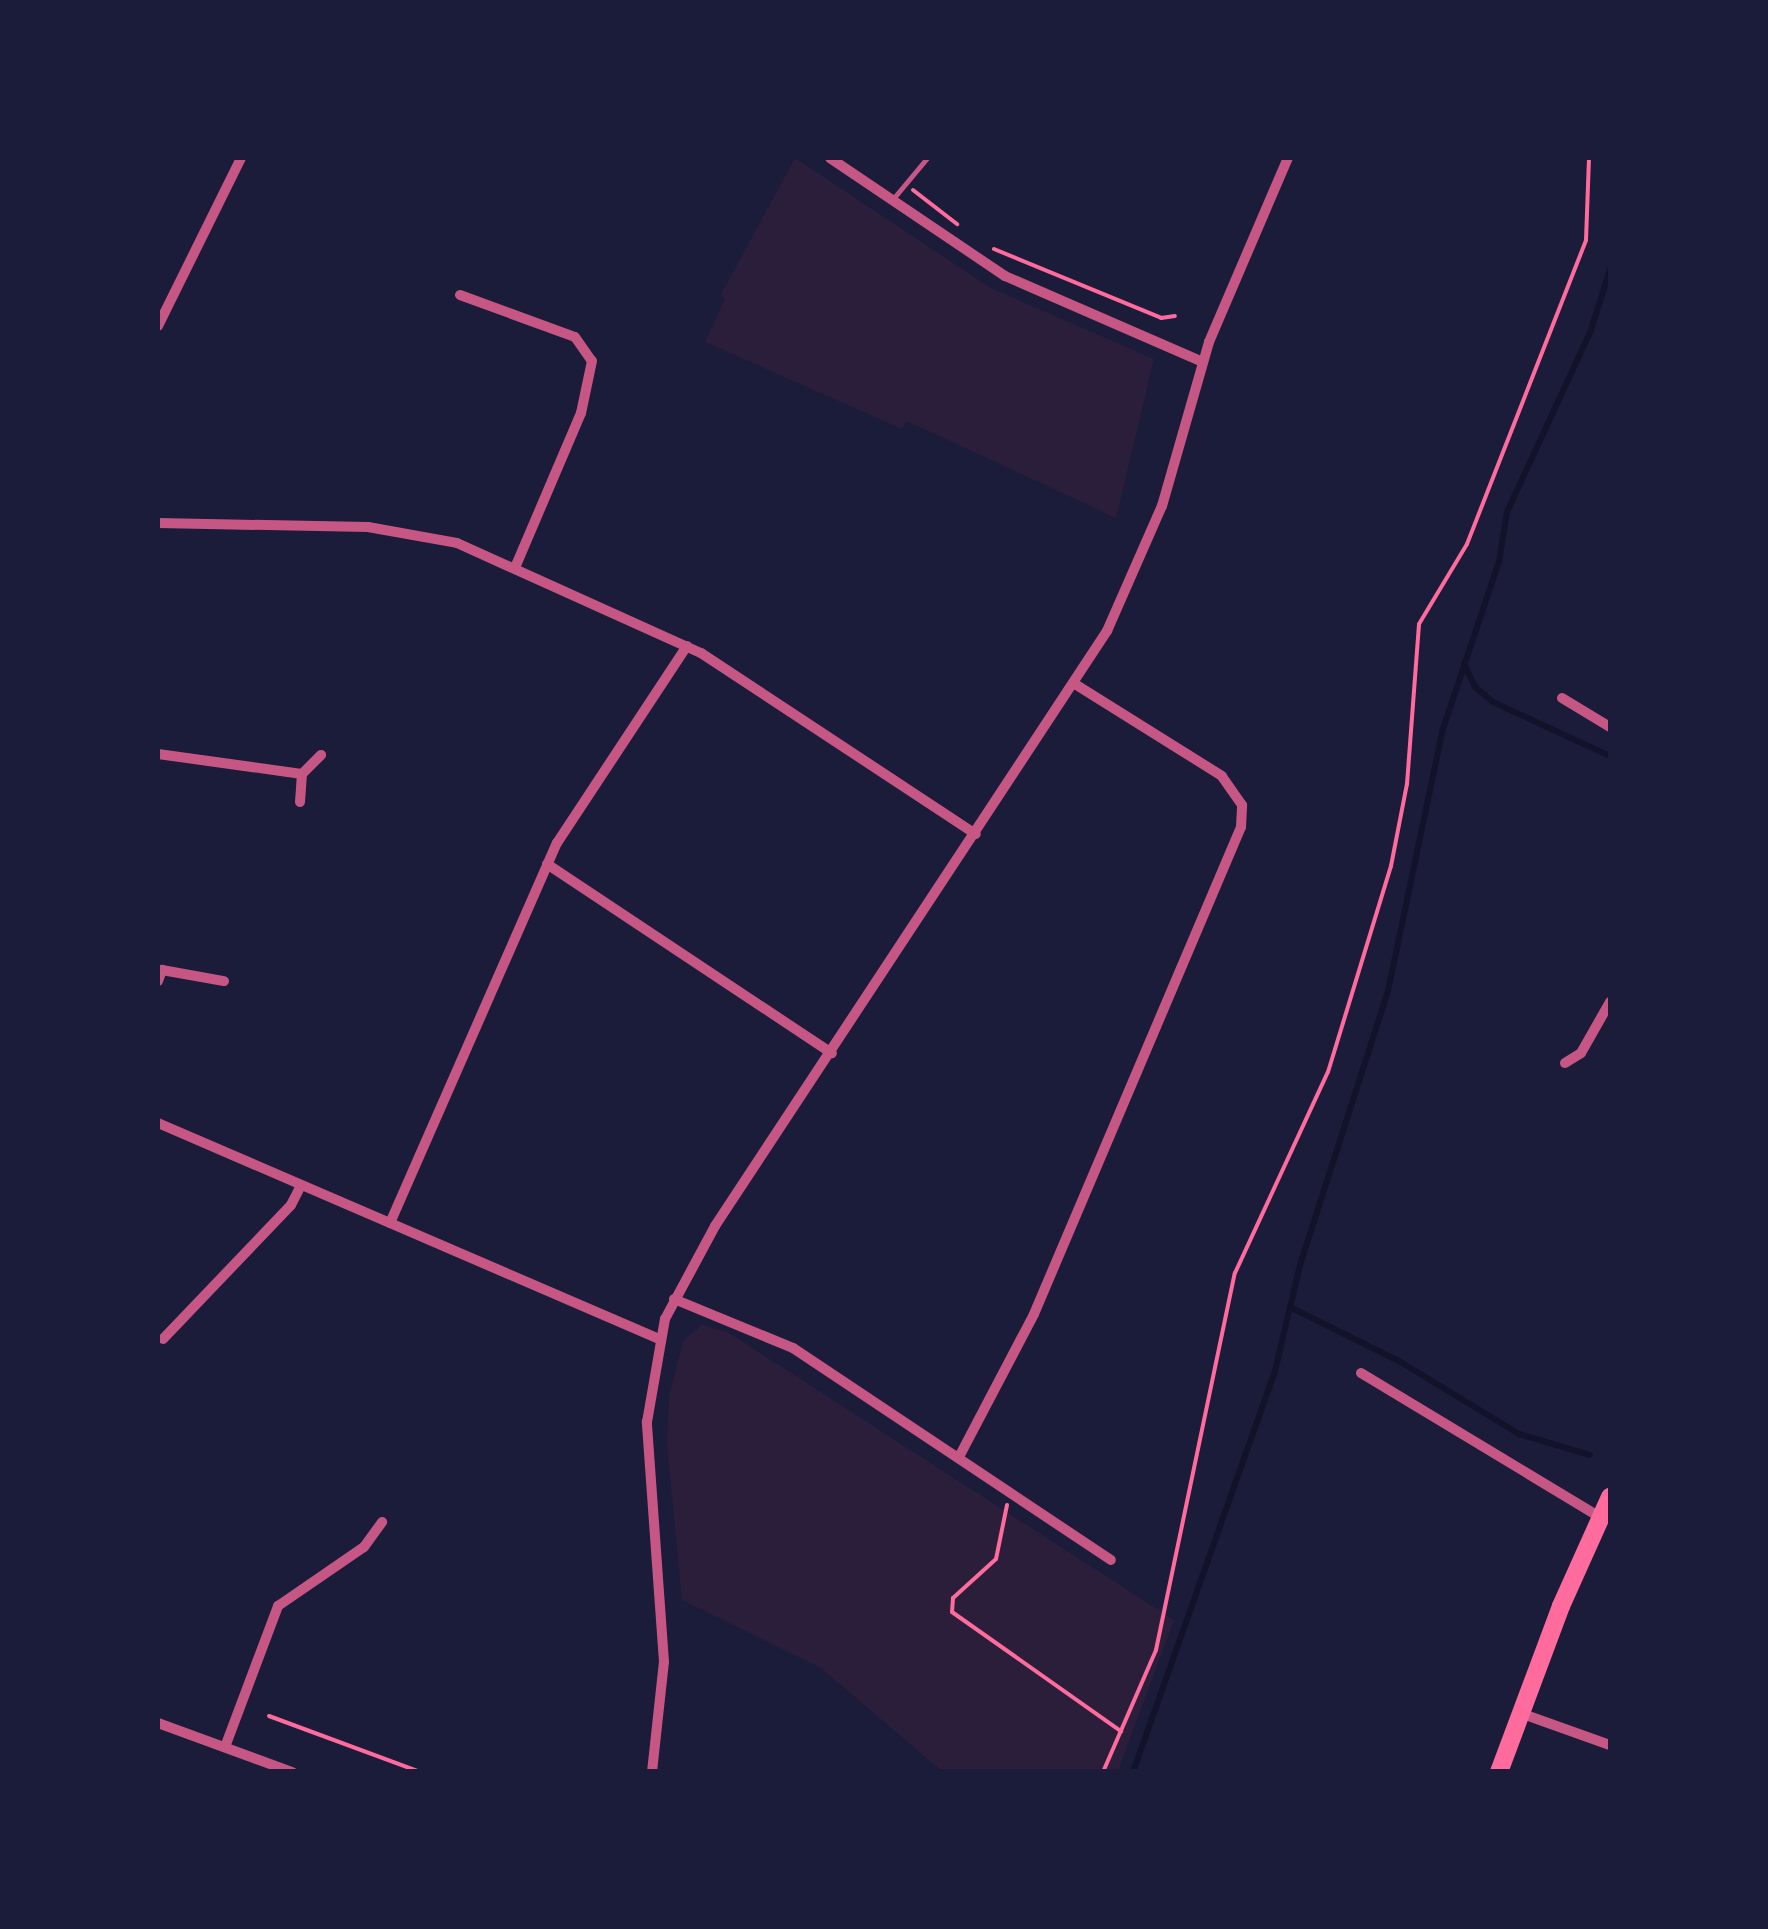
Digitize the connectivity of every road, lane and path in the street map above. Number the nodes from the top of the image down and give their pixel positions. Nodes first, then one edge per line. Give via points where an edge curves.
1 (240, 158) edge
2 (830, 158) edge
3 (927, 158) edge
4 (1288, 158) edge
5 (1589, 158) edge
6 (905, 184) junction
7 (890, 202) junction
8 (961, 226) dead end
9 (991, 247) dead end
10 (460, 295) dead end
11 (1175, 316) dead end
12 (158, 326) edge
13 (1203, 362) junction
14 (158, 524) edge
15 (515, 568) junction
16 (687, 646) junction
17 (1075, 684) junction
18 (1562, 698) dead end
19 (1610, 727) edge
20 (158, 754) edge
21 (321, 756) dead end
22 (302, 774) junction
23 (300, 802) dead end
24 (976, 834) junction
25 (547, 864) junction
26 (159, 973) edge
27 (224, 981) dead end
28 (1610, 1002) edge
29 (832, 1053) junction
30 (1565, 1063) dead end
31 (158, 1123) edge
32 (301, 1184) junction
33 (390, 1223) junction
34 (674, 1299) junction
35 (163, 1339) dead end
36 (658, 1339) junction
37 (1361, 1373) dead end
38 (960, 1458) junction
39 (1010, 1491) junction
40 (1610, 1497) edge
41 (1600, 1517) junction
42 (382, 1522) dead end
43 (1111, 1560) dead end
44 (1520, 1713) junction
45 (269, 1716) dead end
46 (158, 1723) edge
47 (1122, 1732) junction
48 (1610, 1744) edge
49 (225, 1747) junction
50 (276, 1769) edge
51 (292, 1772) edge
52 (420, 1772) edge
53 (652, 1772) edge
54 (1103, 1772) edge
55 (1499, 1772) edge

1 - 12 street
2 - 7 street
3 - 6 lane
4 - 13 street
5 - 47 path via 1586,240 1466,544 1419,624 1409,769 1391,866 1328,1072 1234,1273 1156,1650
6 - 7 lane
6 - 8 path
7 - 13 street via 1005,276
9 - 11 path via 1161,318
10 - 15 street via 575,337 592,361 581,413
13 - 17 street via 1146,550
14 - 15 street via 395,529
15 - 16 street
16 - 24 street
16 - 25 street
17 - 24 street
17 - 38 street via 1222,776 1242,805 1241,827 1034,1314
18 - 19 street
20 - 22 street
21 - 22 street
22 - 23 street
24 - 29 street
25 - 29 street
25 - 33 street
26 - 27 street
28 - 30 street via 1581,1053
29 - 34 street
31 - 32 street
32 - 33 street
32 - 35 street via 290,1205
33 - 36 street
34 - 36 street
34 - 38 street via 794,1348
36 - 53 street via 647,1448 664,1694
37 - 41 street
38 - 39 street
39 - 43 street
39 - 47 path via 996,1558 954,1598 952,1612
40 - 41 highway
41 - 44 highway
42 - 49 street via 364,1547 278,1606
44 - 48 street
44 - 55 highway
45 - 52 path
46 - 49 street
47 - 54 path
49 - 50 street
50 - 51 street

